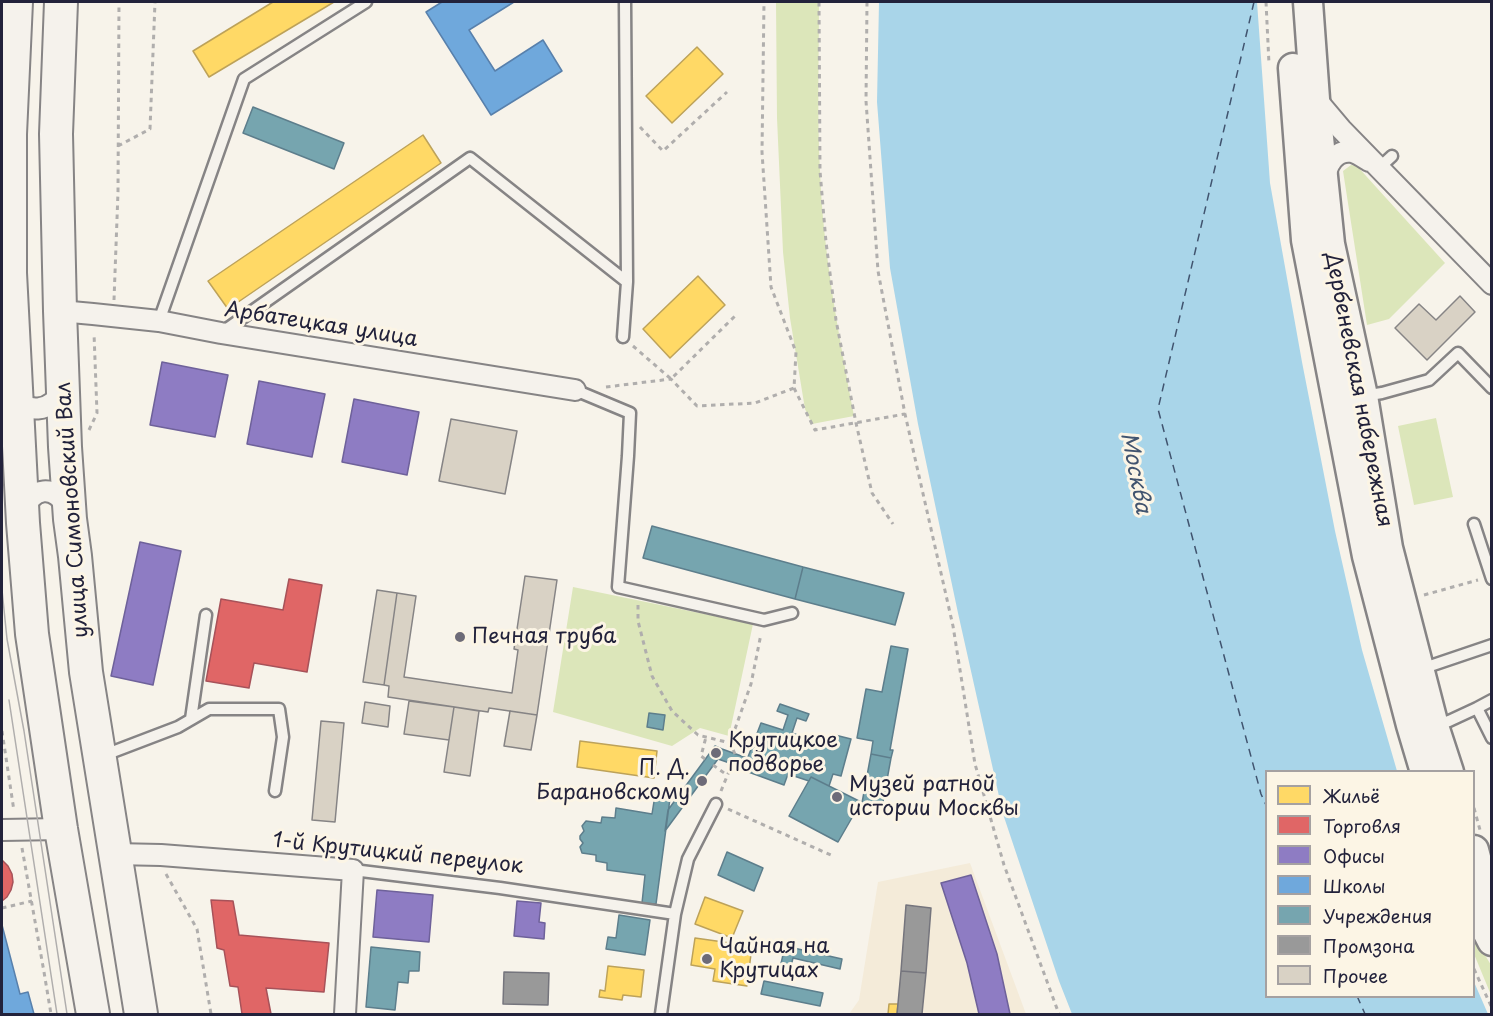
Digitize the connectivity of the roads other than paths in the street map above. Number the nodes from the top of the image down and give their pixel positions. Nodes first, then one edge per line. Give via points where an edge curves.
1 (16, 2) edge
2 (61, 2) edge
3 (366, 2) edge
4 (626, 2) edge
5 (1289, 2) edge
6 (1308, 2) edge
7 (1293, 76) junction
8 (1315, 99) junction
9 (1386, 162) junction
10 (1324, 186) junction
11 (627, 282) junction
12 (1491, 284) edge
13 (60, 311) junction
14 (159, 321) junction
15 (220, 333) junction
16 (623, 337) road end
17 (62, 383) junction
18 (16, 385) junction
19 (1491, 388) edge
20 (575, 390) joint
21 (1363, 396) junction
22 (70, 519) junction
23 (23, 524) junction
24 (1474, 524) dead end
25 (1491, 578) edge
26 (792, 613) dead end
27 (206, 615) dead end
28 (1491, 645) edge
29 (1419, 666) junction
30 (1491, 700) edge
31 (1477, 708) junction
32 (191, 719) junction
33 (1434, 726) junction
34 (1491, 738) edge
35 (99, 757) junction
36 (1425, 770) edge
37 (1449, 770) edge
38 (275, 791) dead end
39 (716, 804) road end
40 (8, 822) edge
41 (61, 829) junction
42 (114, 854) junction
43 (1475, 856) edge
44 (353, 870) junction
45 (1491, 895) edge
46 (1475, 910) edge
47 (675, 914) junction
48 (1491, 941) edge
49 (93, 1014) edge
50 (141, 1014) edge
51 (345, 1014) edge
52 (661, 1014) edge

1 - 18 main road via 10,134 10,273
2 - 13 main road, улица Симоновский Вал via 56,134
3 - 14 lane via 244,79
4 - 11 lane
5 - 7 main road, Дербеневская набережная
6 - 8 main road, Дербеневская набережная
7 - 8 street
7 - 36 main road, Дербеневская набережная via 1306,240 1367,556
8 - 9 street via 1341,129
8 - 10 main road, Дербеневская набережная
9 - 10 street via 1344,152 1330,162
9 - 12 street
10 - 21 main road, Дербеневская набережная via 1330,244
11 - 15 lane via 470,158
11 - 16 lane
13 - 14 street, Арбатецкая улица
13 - 17 main road, улица Симоновский Вал
14 - 15 street, Арбатецкая улица
15 - 20 street, Арбатецкая улица
17 - 18 street via 55,402 39,408 23,404 17,397
17 - 22 main road, улица Симоновский Вал
18 - 23 main road
19 - 21 lane via 1458,353 1429,381
20 - 26 lane via 630,413 618,587 764,620
21 - 29 main road, Дербеневская набережная via 1388,548
22 - 23 street via 60,498 54,492 43,491 28,501
22 - 35 main road, улица Симоновский Вал
23 - 41 main road via 32,634
24 - 25 lane
27 - 32 lane
28 - 29 lane
29 - 33 main road, Дербеневская набережная
30 - 31 lane
31 - 33 lane
31 - 34 lane
32 - 35 lane
32 - 38 lane via 209,709 279,709 283,737
33 - 37 main road, Дербеневская набережная
35 - 42 main road, улица Симоновский Вал
39 - 47 lane via 688,859
40 - 41 street
41 - 49 main road
42 - 44 street, 1-й Крутицкий переулок
42 - 50 main road, улица Симоновский Вал
43 - 45 main road
44 - 47 lane, 1-й Крутицкий переулок
44 - 51 street
46 - 48 main road
47 - 52 lane

